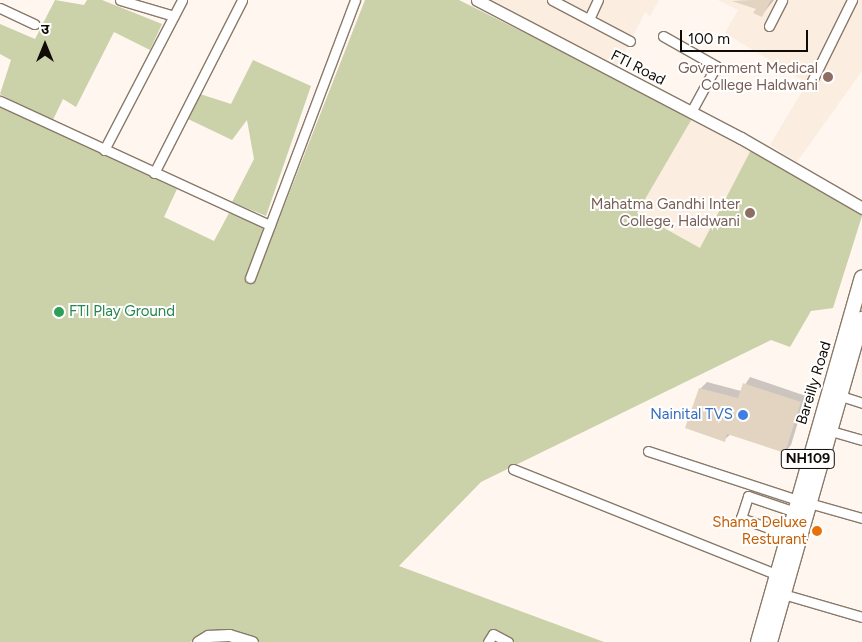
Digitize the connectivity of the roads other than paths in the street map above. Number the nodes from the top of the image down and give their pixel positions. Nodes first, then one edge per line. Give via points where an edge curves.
1 (120, 0) edge
2 (182, 0) edge
3 (242, 0) edge
4 (355, 0) edge
5 (477, 0) edge
6 (598, 0) edge
7 (782, 0) edge
8 (852, 0) edge
9 (556, 1) edge
10 (0, 8) edge
11 (174, 16) junction
12 (589, 19) junction
13 (34, 24) dead end
14 (768, 26) dead end
15 (663, 36) dead end
16 (630, 41) dead end
17 (810, 85) dead end
18 (0, 101) edge
19 (691, 112) junction
20 (104, 150) junction
21 (154, 173) junction
22 (862, 208) edge
23 (270, 225) junction
24 (250, 278) dead end
25 (862, 278) edge
26 (862, 318) edge
27 (834, 394) junction
28 (862, 403) edge
29 (831, 431) junction
30 (862, 440) edge
31 (648, 451) dead end
32 (513, 469) dead end
33 (799, 504) junction
34 (862, 518) edge
35 (786, 534) junction
36 (775, 574) junction
37 (783, 594) junction
38 (862, 617) edge
39 (198, 642) edge
40 (252, 642) edge
41 (488, 642) edge
42 (508, 642) edge
43 (758, 642) edge
44 (770, 642) edge

1 - 11 street
2 - 11 street
3 - 21 street
4 - 23 street
5 - 19 main road, FTI Road
6 - 12 street
7 - 14 street
8 - 17 street
9 - 12 street
10 - 13 street
11 - 20 street
12 - 16 street
15 - 19 street via 716,66
18 - 20 street
19 - 22 main road, FTI Road
20 - 21 street
21 - 23 street
23 - 24 street
25 - 27 highway, Bareilly Road / NH109
26 - 27 highway, Bareilly Road / NH109
27 - 28 street
27 - 29 highway, Bareilly Road / NH109
27 - 33 highway, Bareilly Road / NH109
29 - 30 street
29 - 33 highway, Bareilly Road / NH109
31 - 33 street
32 - 36 street
33 - 34 street
33 - 35 highway, Bareilly Road / NH109
33 - 35 street via 748,496 741,518
33 - 37 highway, Bareilly Road / NH109
35 - 36 highway, Bareilly Road / NH109
36 - 43 highway, Bareilly Road / NH109
37 - 38 street
37 - 44 highway, Bareilly Road / NH109
39 - 40 main road via 228,635
41 - 42 street via 493,634

